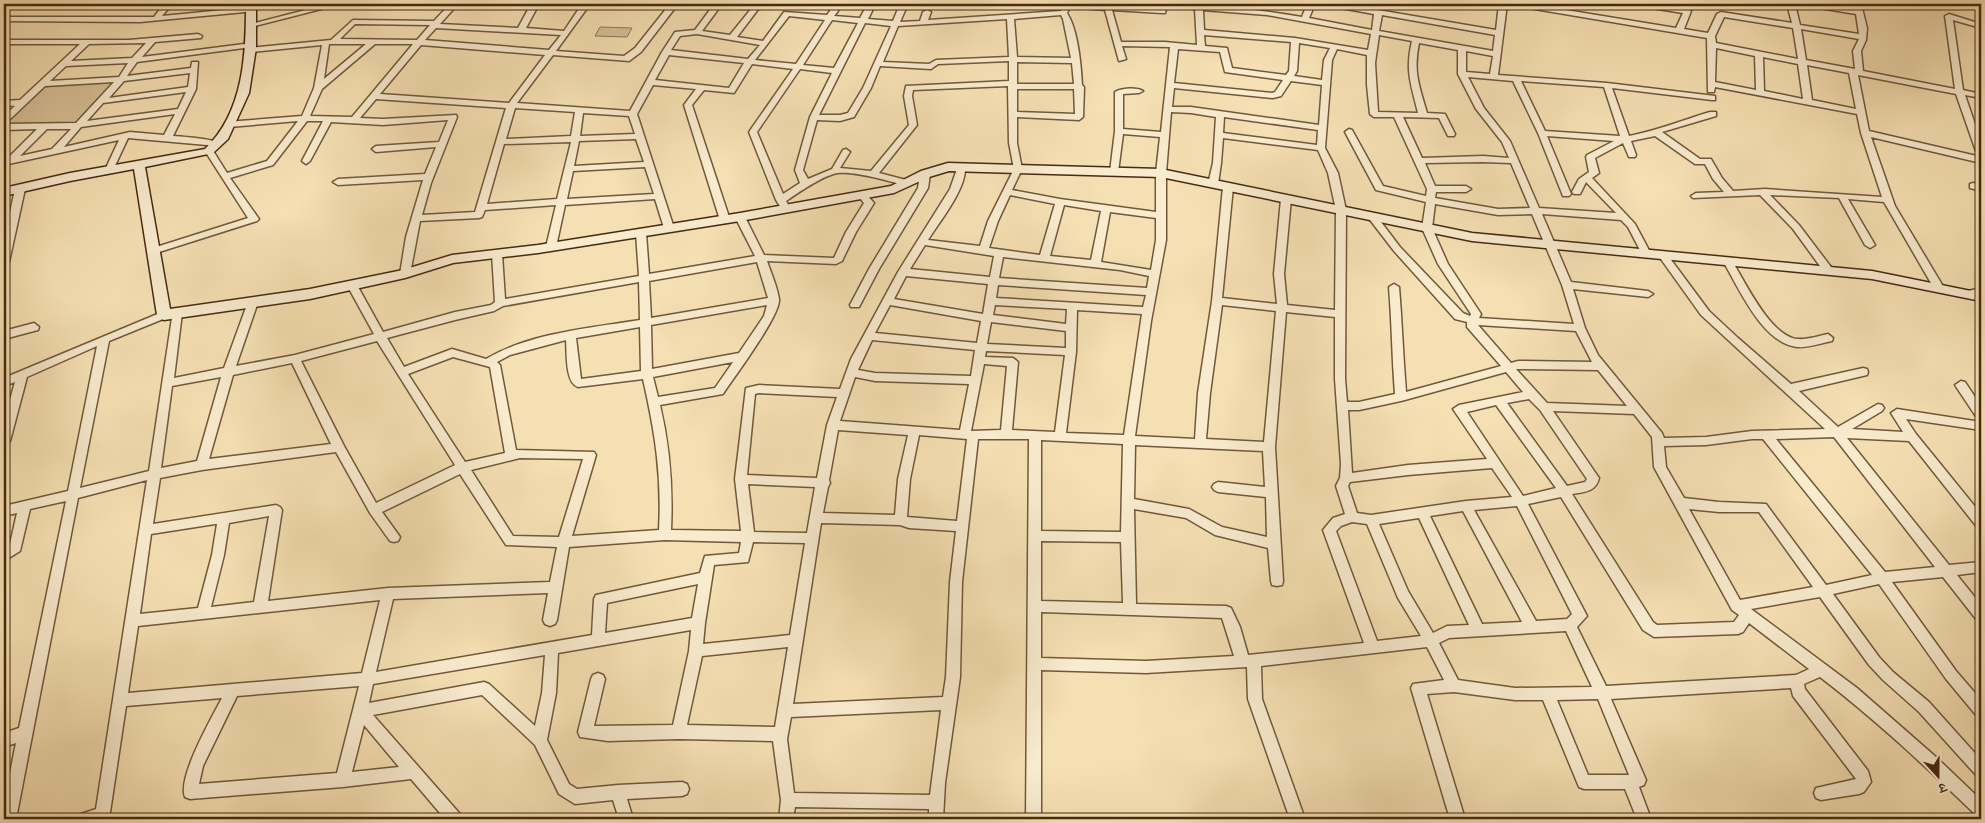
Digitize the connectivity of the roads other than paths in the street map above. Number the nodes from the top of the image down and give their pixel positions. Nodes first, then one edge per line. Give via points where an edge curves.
1 (168, 4) edge
2 (337, 4) edge
3 (454, 4) edge
4 (535, 4) edge
5 (586, 4) edge
6 (674, 4) edge
7 (684, 4) edge
8 (793, 4) edge
9 (834, 4) edge
10 (904, 4) edge
11 (1068, 4) edge
12 (1164, 4) edge
13 (1269, 4) edge
14 (1311, 4) edge
15 (1330, 4) edge
16 (1503, 4) edge
17 (1517, 4) edge
18 (1639, 4) edge
19 (1792, 4) edge
20 (1807, 4) edge
21 (1857, 4) edge
22 (717, 5) edge
23 (1351, 5) edge
24 (1823, 5) edge
25 (247, 6) edge
26 (757, 6) edge
27 (304, 7) edge
28 (1199, 7) junction
29 (1546, 7) edge
30 (1108, 8) junction
31 (869, 9) dead end
32 (927, 12) dead end
33 (1854, 12) dead end
34 (1378, 13) junction
35 (787, 14) junction
36 (1063, 14) junction
37 (1267, 14) junction
38 (1010, 17) junction
39 (829, 18) junction
40 (4, 19) edge
41 (156, 19) junction
42 (1305, 20) junction
43 (862, 21) junction
44 (923, 23) junction
45 (251, 24) junction
46 (435, 24) junction
47 (896, 24) junction
48 (199, 26) junction
49 (1797, 26) junction
50 (1981, 26) edge
51 (521, 30) junction
52 (1679, 31) junction
53 (696, 32) junction
54 (1200, 32) junction
55 (566, 33) junction
56 (1376, 33) junction
57 (1499, 33) junction
58 (1863, 37) junction
59 (732, 38) junction
60 (153, 40) junction
61 (1295, 40) junction
62 (1416, 40) junction
63 (1712, 40) junction
64 (374, 41) junction
65 (4, 42) edge
66 (87, 42) junction
67 (329, 42) junction
68 (419, 42) junction
69 (765, 44) junction
70 (1118, 44) junction
71 (1174, 46) junction
72 (1334, 47) junction
73 (248, 48) junction
74 (1202, 48) junction
75 (1462, 48) junction
76 (666, 52) junction
77 (196, 53) junction
78 (551, 53) junction
79 (1372, 53) junction
80 (1759, 53) junction
81 (1496, 54) junction
82 (1013, 59) junction
83 (1122, 59) dead end
84 (134, 60) junction
85 (1077, 61) junction
86 (1801, 61) junction
87 (749, 62) junction
88 (63, 64) junction
89 (879, 64) junction
90 (797, 67) junction
91 (194, 70) junction
92 (836, 71) junction
93 (1856, 72) junction
94 (1462, 74) junction
95 (1494, 77) junction
96 (1288, 78) junction
97 (121, 79) junction
98 (1516, 79) junction
99 (650, 82) junction
100 (1326, 83) junction
101 (42, 84) junction
102 (1013, 84) junction
103 (1711, 84) junction
104 (1171, 85) junction
105 (1608, 85) junction
106 (702, 87) junction
107 (1080, 87) junction
108 (318, 88) junction
109 (192, 89) junction
110 (1139, 91) dead end
111 (1959, 91) junction
112 (1760, 94) junction
113 (373, 96) junction
114 (1981, 96) edge
115 (1712, 98) junction
116 (101, 101) junction
117 (455, 102) junction
118 (1808, 102) junction
119 (4, 103) edge
120 (23, 103) junction
121 (510, 106) junction
122 (1168, 110) junction
123 (181, 111) junction
124 (579, 111) junction
125 (1861, 112) junction
126 (633, 114) junction
127 (1012, 114) junction
128 (1218, 114) junction
129 (1423, 114) junction
130 (1713, 114) junction
131 (1398, 116) junction
132 (453, 117) junction
133 (814, 117) junction
134 (305, 118) junction
135 (328, 119) junction
136 (4, 120) edge
137 (354, 120) junction
138 (229, 124) junction
139 (1714, 124) dead end
140 (79, 125) junction
141 (4, 127) edge
142 (44, 127) junction
143 (1321, 128) junction
144 (1119, 131) junction
145 (1349, 132) dead end
146 (1542, 132) junction
147 (1656, 132) junction
148 (1865, 133) junction
149 (1451, 134) dead end
150 (1165, 135) junction
151 (125, 136) junction
152 (640, 136) junction
153 (1219, 136) junction
154 (167, 138) junction
155 (1624, 139) junction
156 (575, 140) junction
157 (500, 142) junction
158 (442, 144) junction
159 (212, 147) junction
160 (1321, 148) junction
161 (376, 150) dead end
162 (55, 152) junction
163 (846, 152) dead end
164 (1981, 154) edge
165 (1632, 155) dead end
166 (1515, 160) junction
167 (1981, 160) edge
168 (306, 161) dead end
169 (1419, 161) junction
170 (7, 162) edge
171 (649, 164) junction
172 (139, 165) junction
173 (961, 168) junction
174 (569, 169) junction
175 (1018, 169) junction
176 (109, 170) junction
177 (836, 170) junction
178 (1114, 172) junction
179 (873, 174) junction
180 (925, 174) junction
181 (1161, 174) junction
182 (225, 177) junction
183 (428, 177) junction
184 (1586, 179) junction
185 (338, 182) dead end
186 (907, 183) junction
187 (805, 184) junction
188 (1213, 184) junction
189 (1228, 187) junction
190 (20, 189) junction
191 (1432, 189) junction
192 (1466, 189) dead end
193 (4, 192) edge
194 (1007, 192) junction
195 (1577, 192) dead end
196 (1762, 192) junction
197 (1566, 194) dead end
198 (1731, 194) junction
199 (862, 195) junction
200 (659, 196) junction
201 (1696, 196) dead end
202 (1842, 196) junction
203 (1286, 199) junction
204 (1431, 200) junction
205 (1888, 200) junction
206 (1060, 202) junction
207 (561, 203) junction
208 (784, 204) junction
209 (1106, 209) junction
210 (1341, 210) junction
211 (480, 211) junction
212 (1536, 211) junction
213 (1161, 216) junction
214 (1372, 216) junction
215 (1625, 216) junction
216 (740, 217) junction
217 (416, 218) junction
218 (725, 220) junction
219 (475, 226) dead end
220 (670, 228) junction
221 (1427, 228) junction
222 (641, 233) junction
223 (923, 242) junction
224 (1550, 245) junction
225 (1870, 245) dead end
226 (551, 247) junction
227 (984, 250) junction
228 (153, 251) junction
229 (497, 254) junction
230 (998, 254) junction
231 (1646, 254) junction
232 (1663, 255) junction
233 (760, 258) junction
234 (1044, 259) junction
235 (1728, 261) junction
236 (4, 262) edge
237 (1095, 265) junction
238 (1829, 271) junction
239 (903, 272) junction
240 (405, 274) junction
241 (1155, 274) junction
242 (644, 279) junction
243 (993, 281) junction
244 (352, 285) junction
245 (1567, 285) junction
246 (1394, 287) dead end
247 (1939, 288) junction
248 (1151, 292) junction
249 (1648, 294) dead end
250 (1977, 294) edge
251 (774, 300) junction
252 (888, 301) junction
253 (990, 301) junction
254 (1217, 301) junction
255 (252, 302) junction
256 (500, 303) junction
257 (855, 305) dead end
258 (1072, 307) junction
259 (1281, 307) junction
260 (1148, 311) junction
261 (177, 313) junction
262 (1340, 314) junction
263 (164, 315) junction
264 (986, 318) junction
265 (1474, 321) junction
266 (644, 324) junction
267 (34, 327) dead end
268 (1071, 328) junction
269 (1580, 328) junction
270 (4, 335) edge
271 (380, 335) junction
272 (571, 336) junction
273 (869, 336) junction
274 (1828, 338) dead end
275 (104, 340) junction
276 (980, 347) junction
277 (1071, 352) junction
278 (744, 356) junction
279 (295, 360) junction
280 (978, 360) junction
281 (487, 362) junction
282 (1601, 366) junction
283 (1507, 367) junction
284 (402, 372) junction
285 (852, 372) junction
286 (1863, 372) dead end
287 (228, 373) junction
288 (22, 374) junction
289 (647, 374) junction
290 (974, 380) junction
291 (4, 382) edge
292 (168, 382) junction
293 (1961, 385) dead end
294 (1789, 389) junction
295 (845, 393) junction
296 (1531, 394) junction
297 (1401, 397) junction
298 (1499, 400) junction
299 (654, 402) junction
300 (1342, 406) junction
301 (1544, 407) junction
302 (1878, 408) dead end
303 (1636, 410) junction
304 (1981, 415) edge
305 (833, 425) junction
306 (1981, 426) edge
307 (914, 431) junction
308 (1837, 433) junction
309 (969, 434) junction
310 (1006, 434) junction
311 (1035, 435) junction
312 (1766, 435) junction
313 (1060, 436) junction
314 (1912, 437) junction
315 (1129, 439) junction
316 (4, 440) edge
317 (1659, 442) junction
318 (1200, 443) junction
319 (339, 447) junction
320 (1269, 447) junction
321 (511, 456) junction
322 (1496, 463) junction
323 (202, 465) junction
324 (464, 467) junction
325 (155, 474) junction
326 (741, 478) junction
327 (1346, 478) junction
328 (824, 483) junction
329 (1218, 487) dead end
330 (1564, 491) junction
331 (74, 494) junction
332 (1272, 494) junction
333 (1521, 501) junction
334 (1681, 503) junction
335 (1129, 504) junction
336 (25, 506) junction
337 (1466, 506) junction
338 (374, 510) junction
339 (4, 511) edge
340 (1422, 512) junction
341 (1352, 517) junction
342 (816, 518) junction
343 (224, 519) junction
344 (901, 520) junction
345 (1371, 520) junction
346 (1981, 524) edge
347 (963, 526) junction
348 (146, 530) junction
349 (665, 535) junction
350 (1034, 536) junction
351 (748, 537) junction
352 (1127, 537) junction
353 (394, 538) dead end
354 (812, 538) junction
355 (564, 542) junction
356 (1274, 544) junction
357 (4, 556) edge
358 (1981, 567) edge
359 (1948, 571) junction
360 (707, 577) junction
361 (1882, 578) junction
362 (1277, 581) dead end
363 (556, 587) junction
364 (1823, 591) junction
365 (388, 594) junction
366 (1034, 606) junction
367 (260, 608) junction
368 (1130, 610) junction
369 (1742, 610) junction
370 (203, 614) junction
371 (1981, 615) edge
372 (550, 620) dead end
373 (132, 622) junction
374 (698, 623) junction
375 (1570, 625) junction
376 (1532, 627) junction
377 (1478, 630) junction
378 (598, 640) junction
379 (796, 640) junction
380 (1430, 641) junction
381 (552, 648) junction
382 (1373, 648) junction
383 (696, 651) junction
384 (1248, 662) junction
385 (1034, 664) junction
386 (1821, 670) junction
387 (598, 678) dead end
388 (368, 679) junction
389 (1797, 681) junction
390 (1454, 686) junction
391 (232, 691) junction
392 (1602, 692) junction
393 (1548, 694) junction
394 (120, 700) junction
395 (950, 703) junction
396 (360, 710) junction
397 (1981, 710) edge
398 (785, 711) junction
399 (678, 732) junction
400 (26, 733) junction
401 (781, 734) junction
402 (4, 740) edge
403 (540, 740) junction
404 (1981, 770) edge
405 (414, 772) junction
406 (343, 780) junction
407 (1630, 782) junction
408 (682, 789) dead end
409 (618, 792) junction
410 (1821, 793) dead end
411 (788, 800) junction
412 (936, 802) junction
413 (1981, 810) edge
414 (102, 817) edge
415 (8, 819) edge
416 (86, 819) edge
417 (456, 819) edge
418 (626, 819) edge
419 (786, 819) edge
420 (936, 819) edge
421 (1033, 819) edge
422 (1298, 819) edge
423 (1457, 819) edge
424 (1644, 819) edge

1 - 41 street
2 - 27 street
3 - 46 street
4 - 51 street
5 - 55 street
6 - 78 street via 638,50 626,59
7 - 22 street
8 - 35 street
9 - 39 street
10 - 47 street
11 - 30 street
11 - 36 street
12 - 28 street
12 - 30 street via 1162,11
13 - 37 street
14 - 42 street
15 - 23 street
16 - 57 street
17 - 29 street
18 - 52 street via 1687,11
19 - 49 street
20 - 24 street
21 - 58 street
22 - 26 street
22 - 53 street
23 - 34 street
24 - 33 street
25 - 45 street
25 - 48 street
25 - 73 street
26 - 59 street
27 - 45 street
28 - 37 street
28 - 54 street
29 - 52 street
30 - 70 street
31 - 43 street
32 - 44 street
34 - 56 street
34 - 57 street
35 - 39 street
35 - 69 street
36 - 38 street
36 - 85 street
37 - 42 street
38 - 44 street
38 - 82 street
39 - 43 street
39 - 90 street
40 - 41 street
41 - 48 street
42 - 56 street
43 - 47 street
43 - 92 street
44 - 47 street
45 - 73 street
46 - 51 street
46 - 67 street via 353,22
46 - 68 street
47 - 89 street
48 - 60 street
48 - 77 street
49 - 58 street
49 - 63 street via 1721,14
49 - 86 street
50 - 111 street via 1949,16
51 - 55 street
52 - 63 street
53 - 59 street
53 - 76 street via 678,34
54 - 61 street
54 - 74 street
55 - 78 street
56 - 62 street
56 - 79 street
57 - 81 street
58 - 93 street via 1857,51
59 - 69 street
60 - 66 street
60 - 84 street
61 - 72 street
61 - 96 street via 1293,70
62 - 75 street
62 - 129 street via 1412,74
63 - 80 street
63 - 103 street
64 - 67 street
64 - 68 street
64 - 108 street
65 - 66 street
66 - 88 street
67 - 73 street
67 - 108 street
68 - 78 street
68 - 113 street
69 - 87 street
70 - 71 street
70 - 83 street
71 - 74 street
71 - 104 street
72 - 79 street
72 - 100 street via 1328,60
73 - 77 street
73 - 138 street via 244,93
73 - 159 street via 238,92
74 - 96 street via 1224,50 1228,70
75 - 81 street
75 - 94 street
76 - 87 street
76 - 99 street
77 - 84 street
77 - 91 street
78 - 121 street
79 - 131 street via 1370,85 1374,114
80 - 86 street
80 - 112 street
81 - 95 street
82 - 85 street
82 - 89 street via 936,62 931,67
82 - 102 street
84 - 88 street
84 - 97 street
85 - 107 street
86 - 93 street
86 - 118 street
87 - 90 street
87 - 106 street via 731,91
88 - 101 street
89 - 133 street via 851,115
90 - 92 street
90 - 208 street via 753,132
91 - 97 street
91 - 109 street
92 - 133 street
93 - 111 street
93 - 125 street
94 - 95 street
94 - 166 street via 1480,108 1506,141
95 - 98 street
96 - 100 street
96 - 104 street via 1278,94 1273,96
97 - 101 street
97 - 116 street
98 - 105 street
98 - 146 street
99 - 106 street
99 - 126 street
100 - 143 street
101 - 120 street
102 - 107 street
102 - 127 street
102 - 179 street via 909,88 913,125
103 - 112 street
103 - 115 street
104 - 122 street
105 - 115 street
105 - 155 street
106 - 218 street via 688,105
107 - 127 street via 1079,117
108 - 134 street
109 - 116 street
109 - 123 street
110 - 144 street via 1119,92
111 - 114 street
111 - 164 street
112 - 118 street
113 - 117 street
113 - 137 street
115 - 130 street
116 - 140 street
117 - 121 street
117 - 132 street
118 - 125 street
119 - 120 street
120 - 136 street
121 - 124 street
121 - 157 street
122 - 128 street
122 - 150 street
123 - 140 street
123 - 154 street
124 - 126 street
124 - 156 street
125 - 148 street
126 - 152 street
127 - 175 street
128 - 143 street
128 - 153 street
129 - 131 street
129 - 149 street via 1442,116
130 - 139 street
130 - 147 street
131 - 169 street
132 - 137 street via 383,122
132 - 158 street
133 - 187 street via 799,170
134 - 135 street
134 - 138 street
134 - 182 street via 270,162
135 - 137 street
135 - 168 street
138 - 159 street via 222,139
140 - 142 street
140 - 162 street
141 - 142 street
142 - 170 street
143 - 160 street
144 - 150 street
144 - 178 street
145 - 204 street via 1379,188
146 - 155 street
146 - 197 street
147 - 155 street
147 - 198 street via 1698,162 1708,161
148 - 167 street
148 - 205 street
150 - 181 street
151 - 154 street
151 - 162 street
151 - 176 street
152 - 156 street
152 - 171 street
153 - 160 street
153 - 188 street
154 - 159 street via 197,140
155 - 165 street
155 - 184 street via 1590,156 1594,173
156 - 157 street
156 - 174 street
157 - 211 street
158 - 161 street
158 - 183 street
159 - 172 street
159 - 182 street
160 - 210 street via 1333,173
162 - 170 street
163 - 177 street
166 - 169 street
166 - 212 street
169 - 191 street
171 - 174 street
171 - 200 street
172 - 176 street
172 - 228 street
173 - 175 street
173 - 180 street
173 - 223 street via 955,189
174 - 207 street
175 - 178 street
175 - 194 street
176 - 190 street
177 - 179 street
177 - 187 street
178 - 181 street
179 - 186 street
180 - 186 street
180 - 257 street via 923,188
181 - 188 street
181 - 213 street
182 - 228 street via 254,219
183 - 185 street
183 - 217 street
184 - 195 street
184 - 215 street
186 - 199 street
187 - 208 street
188 - 189 street
189 - 203 street
189 - 254 street
190 - 193 street
190 - 236 street
191 - 192 street
191 - 204 street
194 - 206 street
194 - 227 street via 992,221
196 - 198 street
196 - 202 street
196 - 238 street via 1796,227
198 - 201 street
199 - 208 street
199 - 233 street via 869,203 836,262
200 - 207 street
200 - 220 street
202 - 205 street
202 - 225 street
203 - 210 street
203 - 259 street via 1279,274
204 - 212 street via 1498,212
204 - 221 street
205 - 247 street
206 - 209 street
206 - 234 street
207 - 211 street
207 - 226 street
208 - 216 street
209 - 213 street
209 - 237 street
210 - 214 street
210 - 262 street
211 - 217 street
211 - 219 street
212 - 215 street
212 - 224 street
213 - 241 street
214 - 221 street
214 - 265 street via 1397,249 1458,316
215 - 231 street
216 - 218 street
216 - 233 street
217 - 240 street
218 - 220 street
220 - 222 street
221 - 224 street via 1472,237
221 - 265 street via 1442,264 1476,314
222 - 226 street
222 - 242 street
223 - 227 street
223 - 239 street
224 - 231 street
224 - 245 street
226 - 229 street
227 - 230 street
228 - 263 street
229 - 240 street via 452,259
229 - 256 street
230 - 234 street
230 - 243 street
231 - 232 street
232 - 235 street
232 - 294 street via 1705,313
233 - 242 street
233 - 251 street
234 - 237 street
235 - 238 street
235 - 274 street via 1767,324 1784,340 1797,343
237 - 241 street
238 - 247 street via 1872,275
239 - 243 street
239 - 252 street
240 - 244 street
241 - 248 street
242 - 256 street
242 - 266 street
243 - 248 street
243 - 253 street
244 - 255 street
244 - 271 street
245 - 249 street
245 - 269 street
246 - 297 street
247 - 250 street
248 - 260 street
251 - 266 street
251 - 278 street via 769,316
252 - 264 street
252 - 273 street
253 - 258 street
253 - 264 street
254 - 259 street
254 - 318 street
255 - 261 street
255 - 287 street
256 - 271 street via 494,308
258 - 260 street
258 - 268 street
259 - 262 street
259 - 320 street
260 - 315 street
261 - 263 street
261 - 292 street
262 - 300 street
263 - 275 street
264 - 268 street
264 - 276 street
265 - 269 street
265 - 283 street via 1471,324 1474,329
266 - 272 street
266 - 289 street
267 - 270 street
268 - 277 street
269 - 282 street
271 - 279 street
271 - 284 street
272 - 281 street via 506,352
272 - 289 street via 578,383
273 - 276 street
273 - 285 street
275 - 288 street
275 - 331 street
276 - 277 street
276 - 280 street
277 - 313 street
278 - 289 street
278 - 299 street via 719,391
279 - 287 street
279 - 319 street
280 - 290 street
280 - 310 street via 1014,362
281 - 284 street via 452,352
281 - 321 street via 494,365
282 - 283 street
282 - 303 street
283 - 296 street
283 - 297 street
284 - 324 street
285 - 290 street via 875,377
285 - 295 street
286 - 294 street
287 - 292 street
287 - 323 street
288 - 291 street
288 - 316 street
289 - 299 street
290 - 309 street
292 - 325 street
293 - 304 street
294 - 308 street
295 - 305 street
295 - 326 street via 750,391
296 - 298 street
296 - 301 street
297 - 300 street via 1359,406
298 - 322 street via 1459,409
298 - 330 street
299 - 349 street via 667,494
300 - 327 street
301 - 303 street
301 - 330 street via 1593,478 1588,486
302 - 308 street
303 - 317 street via 1658,436
305 - 307 street
305 - 328 street
306 - 314 street via 1897,413
307 - 309 street
307 - 344 street via 904,479
308 - 312 street
308 - 314 street
308 - 359 street
309 - 310 street
309 - 347 street
310 - 311 street
311 - 313 street
311 - 350 street
312 - 317 street
312 - 361 street
313 - 315 street
314 - 346 street
315 - 318 street
315 - 335 street
317 - 334 street via 1660,466
318 - 320 street
319 - 323 street
319 - 338 street
320 - 332 street
321 - 324 street
321 - 355 street via 590,455
322 - 327 street
322 - 333 street
323 - 325 street
324 - 338 street
324 - 355 street via 510,541
325 - 331 street
325 - 348 street
326 - 328 street
326 - 351 street
327 - 341 street via 1342,486
328 - 342 street
329 - 332 street
330 - 333 street
330 - 369 street via 1654,631 1738,628
331 - 336 street
331 - 400 street
332 - 356 street
333 - 337 street
333 - 375 street via 1580,616
334 - 364 street via 1762,507
334 - 369 street
335 - 352 street
335 - 356 street via 1190,514 1219,531
336 - 339 street
336 - 357 street via 16,547
337 - 340 street
337 - 376 street
338 - 353 street
340 - 345 street
340 - 377 street
341 - 345 street
341 - 382 street via 1337,522 1329,530
342 - 344 street
342 - 354 street
343 - 348 street
343 - 367 street via 276,510
343 - 370 street
344 - 347 street
345 - 380 street via 1403,594
347 - 395 street via 956,582
348 - 373 street
349 - 351 street
349 - 355 street
350 - 352 street
350 - 366 street
351 - 354 street
351 - 360 street via 744,558 709,560
352 - 368 street
354 - 379 street
355 - 363 street
356 - 362 street
358 - 359 street
359 - 361 street
359 - 371 street
360 - 374 street
360 - 378 street via 601,598
361 - 364 street
361 - 397 street via 1951,675
363 - 365 street
363 - 372 street
364 - 369 street
364 - 404 street via 1874,661 1924,707
365 - 367 street
365 - 388 street
366 - 368 street
366 - 385 street
367 - 370 street
368 - 384 street via 1226,612
369 - 386 street
370 - 373 street
373 - 394 street
374 - 378 street
374 - 383 street
375 - 376 street
375 - 392 street
376 - 377 street
377 - 380 street via 1447,632
378 - 381 street
379 - 383 street
379 - 398 street
380 - 382 street
380 - 390 street
381 - 388 street
381 - 403 street via 549,693
382 - 384 street
383 - 399 street
384 - 385 street via 1146,667
384 - 422 street via 1255,699
385 - 421 street
386 - 389 street
386 - 413 street via 1932,763
387 - 399 street via 585,732
388 - 391 street
388 - 396 street
389 - 392 street
389 - 410 street via 1798,691 1863,776 1864,782 1859,787
390 - 393 street via 1516,694
390 - 423 street via 1418,688
391 - 394 street
391 - 406 street via 196,765 190,792
392 - 393 street
392 - 407 street via 1639,780
393 - 407 street via 1584,782
394 - 414 street
395 - 398 street
395 - 412 street
396 - 403 street via 484,688
396 - 405 street
396 - 406 street
398 - 401 street
399 - 401 street
400 - 402 street
400 - 415 street
401 - 411 street
403 - 409 street via 564,789 575,797
405 - 406 street
405 - 417 street
407 - 424 street
408 - 409 street
409 - 418 street
411 - 412 street
411 - 419 street
412 - 420 street
414 - 416 street

